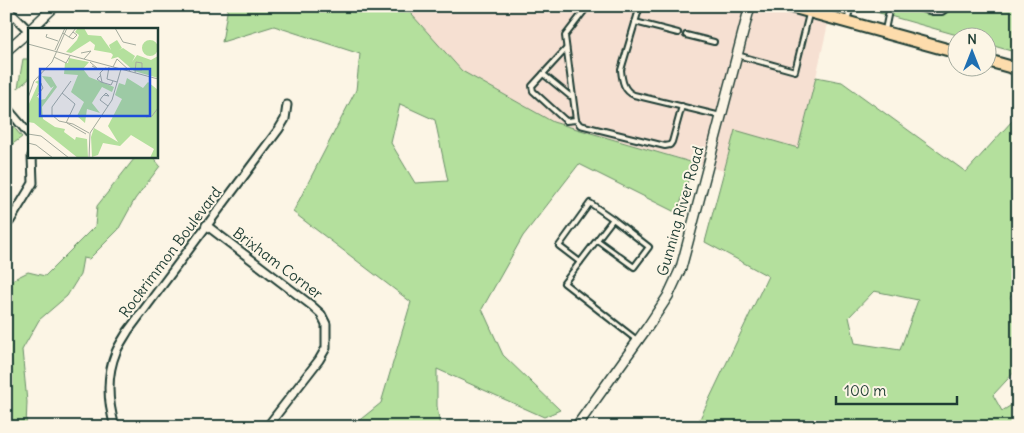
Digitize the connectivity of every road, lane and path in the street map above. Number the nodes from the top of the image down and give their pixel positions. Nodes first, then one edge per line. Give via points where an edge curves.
1 (55, 6) edge
2 (588, 6) edge
3 (640, 6) edge
4 (750, 6) edge
5 (789, 6) edge
6 (851, 6) edge
7 (890, 6) edge
8 (910, 6) edge
9 (950, 6) edge
10 (6, 8) edge
11 (810, 12) junction
12 (635, 22) junction
13 (846, 22) junction
14 (28, 28) edge
15 (32, 28) edge
16 (28, 32) edge
17 (885, 32) junction
18 (678, 33) dead end
19 (686, 35) dead end
20 (714, 42) dead end
21 (566, 49) junction
22 (946, 49) edge
23 (6, 51) edge
24 (736, 55) junction
25 (996, 63) edge
26 (1018, 69) edge
27 (544, 74) junction
28 (572, 96) junction
29 (287, 105) dead end
30 (682, 106) junction
31 (6, 107) edge
32 (721, 116) junction
33 (576, 120) junction
34 (28, 133) edge
35 (32, 158) edge
36 (613, 219) junction
37 (6, 224) edge
38 (206, 225) junction
39 (597, 240) junction
40 (580, 262) junction
41 (638, 341) junction
42 (115, 427) edge
43 (266, 427) edge
44 (576, 427) edge

1 - 15 street
2 - 21 lane via 564,36
3 - 12 lane
4 - 24 street, Gunning River Road
5 - 11 main road
6 - 13 lane
7 - 17 lane
8 - 9 lane via 942,12
10 - 14 street
11 - 13 main road
11 - 24 lane via 795,71
12 - 18 lane
12 - 30 lane via 621,70 624,86 634,95
13 - 17 main road
16 - 23 street
17 - 22 main road
19 - 20 lane
21 - 27 lane
21 - 28 lane
24 - 32 street, Gunning River Road
25 - 26 main road
27 - 28 lane
27 - 33 lane via 532,86 533,92 566,121
28 - 33 lane
29 - 38 street, Rockrimmon Boulevard via 285,119 279,129
30 - 32 lane
30 - 33 lane via 672,142 665,146 580,124
31 - 34 street
32 - 41 street, Gunning River Road via 681,268 668,296
35 - 37 street via 33,184
36 - 39 lane
36 - 39 lane via 649,247 634,267
36 - 40 lane via 590,203 559,246
38 - 42 street, Rockrimmon Boulevard via 116,351 110,371 111,412
38 - 43 street, Brixham Corner via 311,304 326,324 326,348
39 - 40 lane
40 - 41 lane via 564,283
41 - 44 street, Gunning River Road

